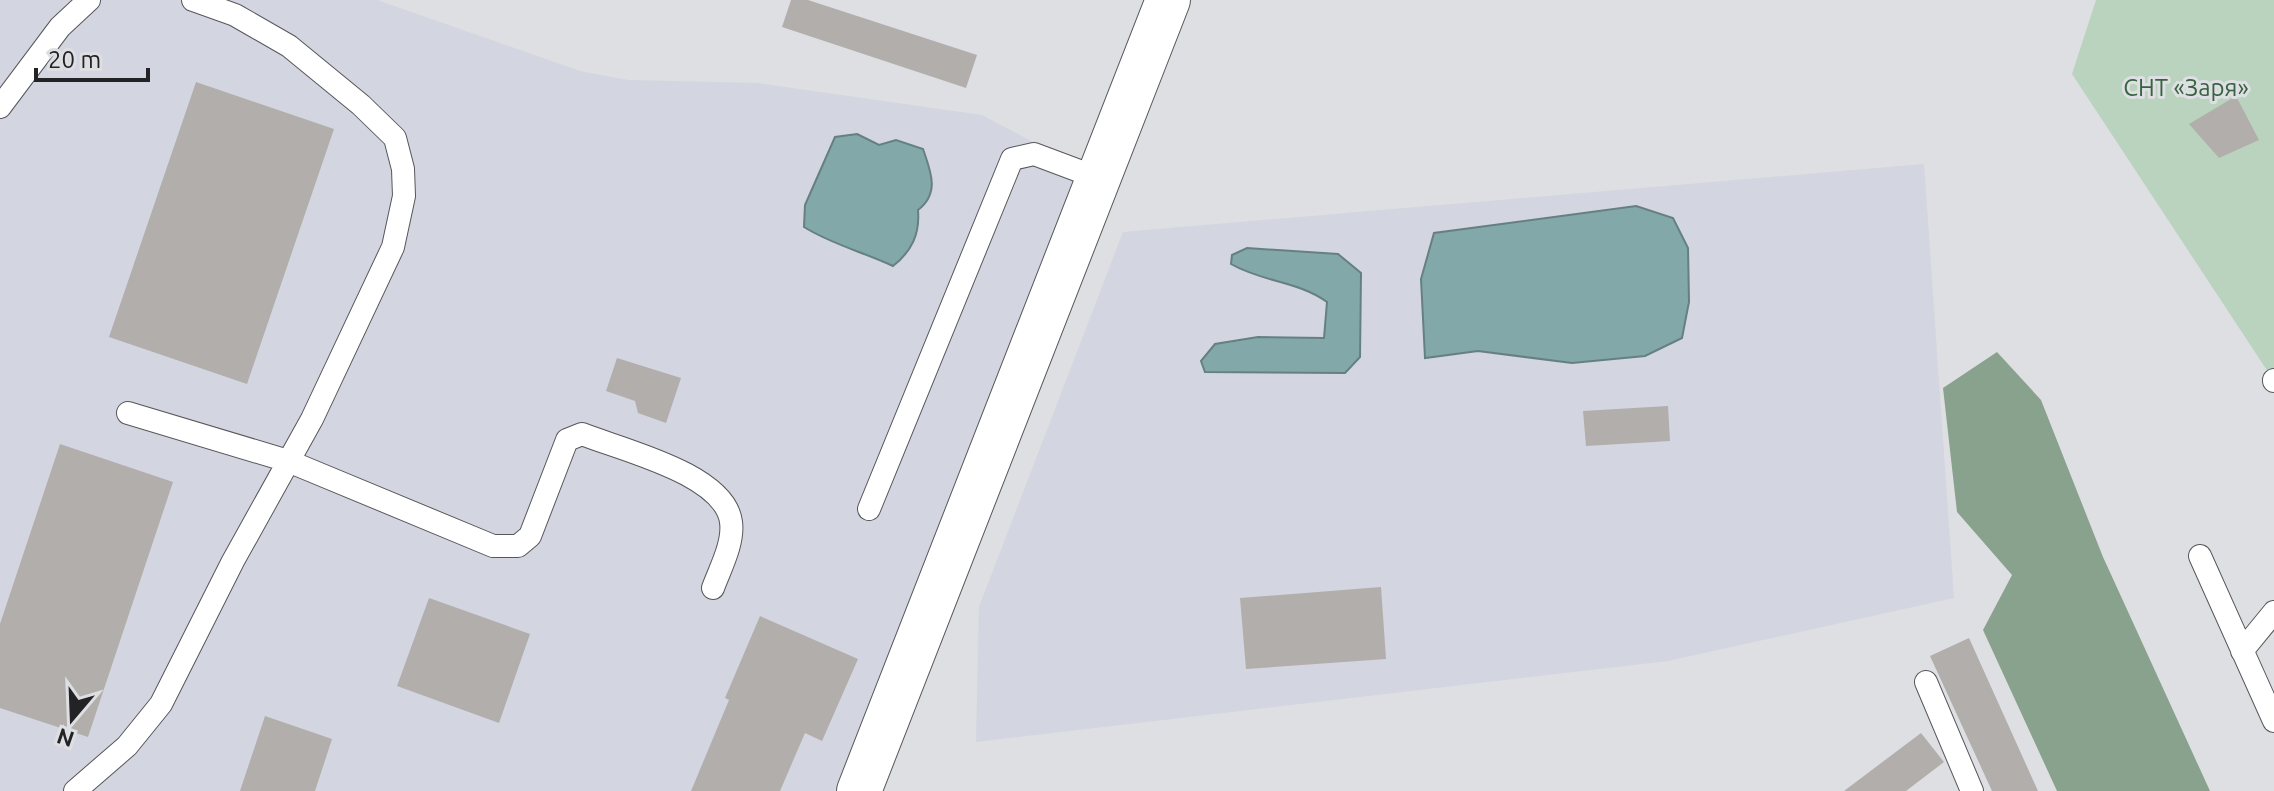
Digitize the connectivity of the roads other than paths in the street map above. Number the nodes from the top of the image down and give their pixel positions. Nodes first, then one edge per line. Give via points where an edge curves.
1 (89, 0) edge
2 (193, 0) edge
3 (1168, 0) edge
4 (0, 107) edge
5 (1098, 178) junction
6 (128, 413) dead end
7 (288, 461) junction
8 (869, 509) dead end
9 (2200, 556) dead end
10 (713, 588) dead end
11 (2274, 612) edge
12 (2242, 651) junction
13 (1926, 682) dead end
14 (2274, 721) edge
15 (1965, 788) edge
16 (75, 791) edge
17 (859, 791) edge

1 - 4 lane via 60,27
2 - 7 lane via 235,15 328,75 395,138 403,169 404,196 393,247
3 - 5 street
5 - 8 lane via 1034,154 1012,159
5 - 17 street
6 - 7 lane
7 - 10 lane via 493,546 518,546 530,536 567,440 582,434 703,481 724,500 732,524
7 - 16 lane via 161,704 127,746
9 - 12 lane
11 - 12 lane
12 - 14 lane
13 - 15 lane

